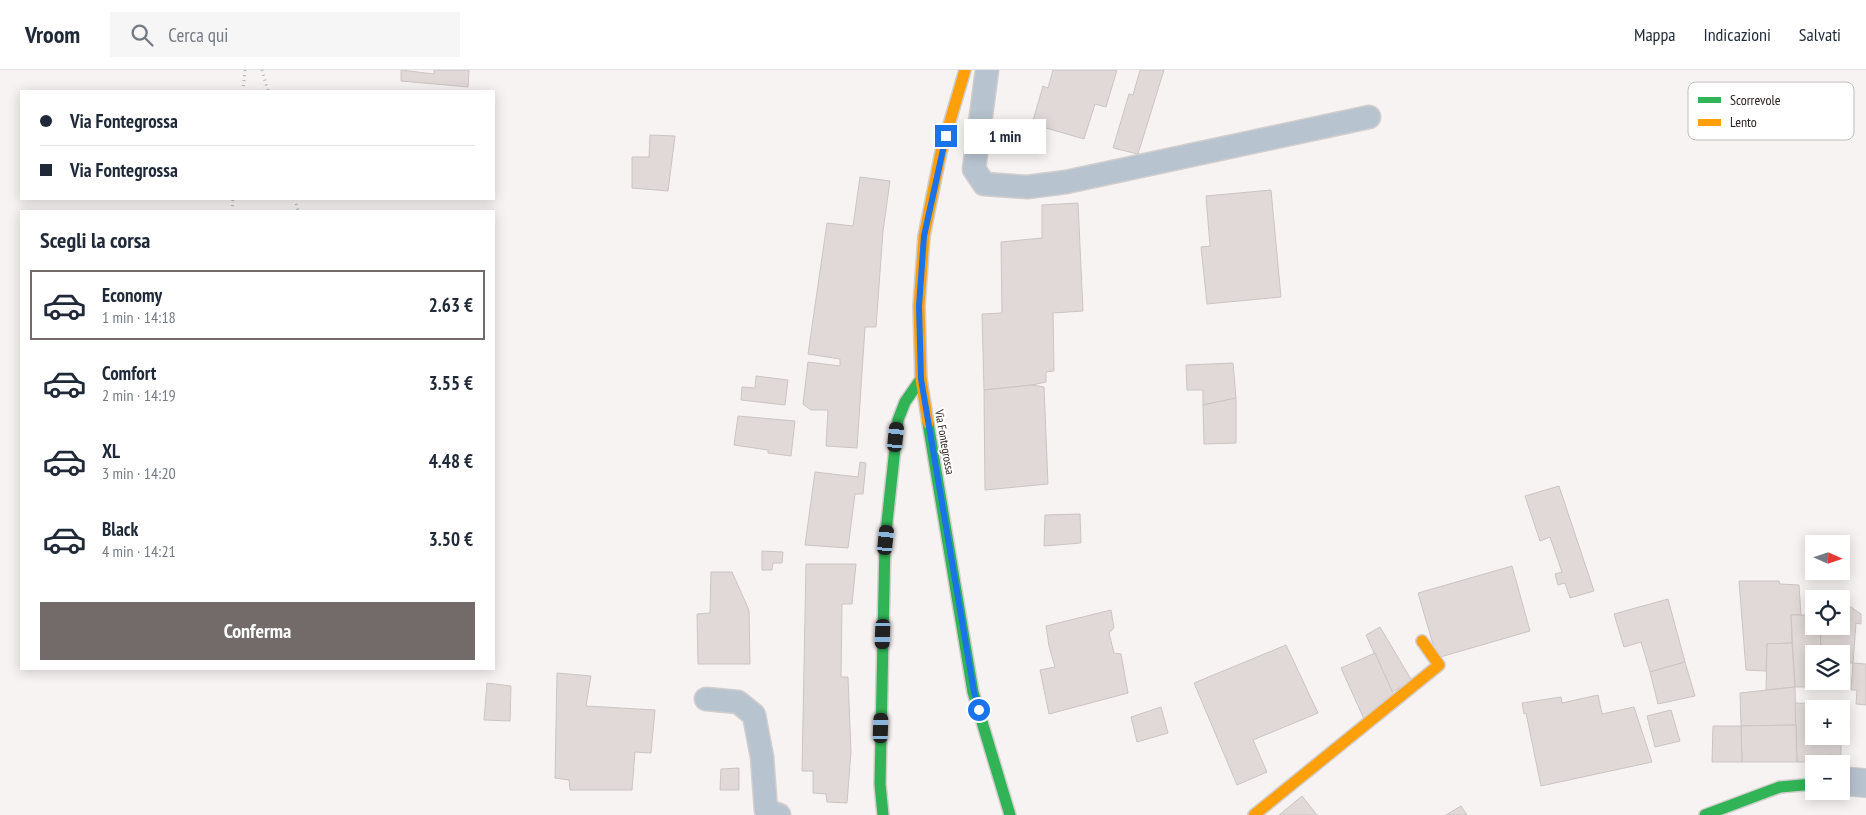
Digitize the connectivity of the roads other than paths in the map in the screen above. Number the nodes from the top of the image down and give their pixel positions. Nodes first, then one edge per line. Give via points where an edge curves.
1 (965, 70) edge
2 (987, 70) edge
3 (1369, 117) dead end
4 (921, 379) junction
5 (1422, 641) dead end
6 (706, 699) dead end
7 (1850, 782) edge
8 (1866, 783) edge
9 (1805, 785) edge
10 (779, 815) edge
11 (883, 815) edge
12 (1010, 815) edge
13 (1254, 815) edge
14 (1705, 815) edge

1 - 4 street, Via Fontegrossa via 941,152 924,236 919,306
2 - 3 lane via 974,169 984,184 1027,187 1066,182
4 - 11 street via 904,402 898,420 886,540 880,784
4 - 12 street, Via Fontegrossa via 974,692
5 - 13 street via 1439,666
6 - 10 lane via 738,702 754,715 762,757 766,810
7 - 8 street
9 - 14 street via 1780,787

